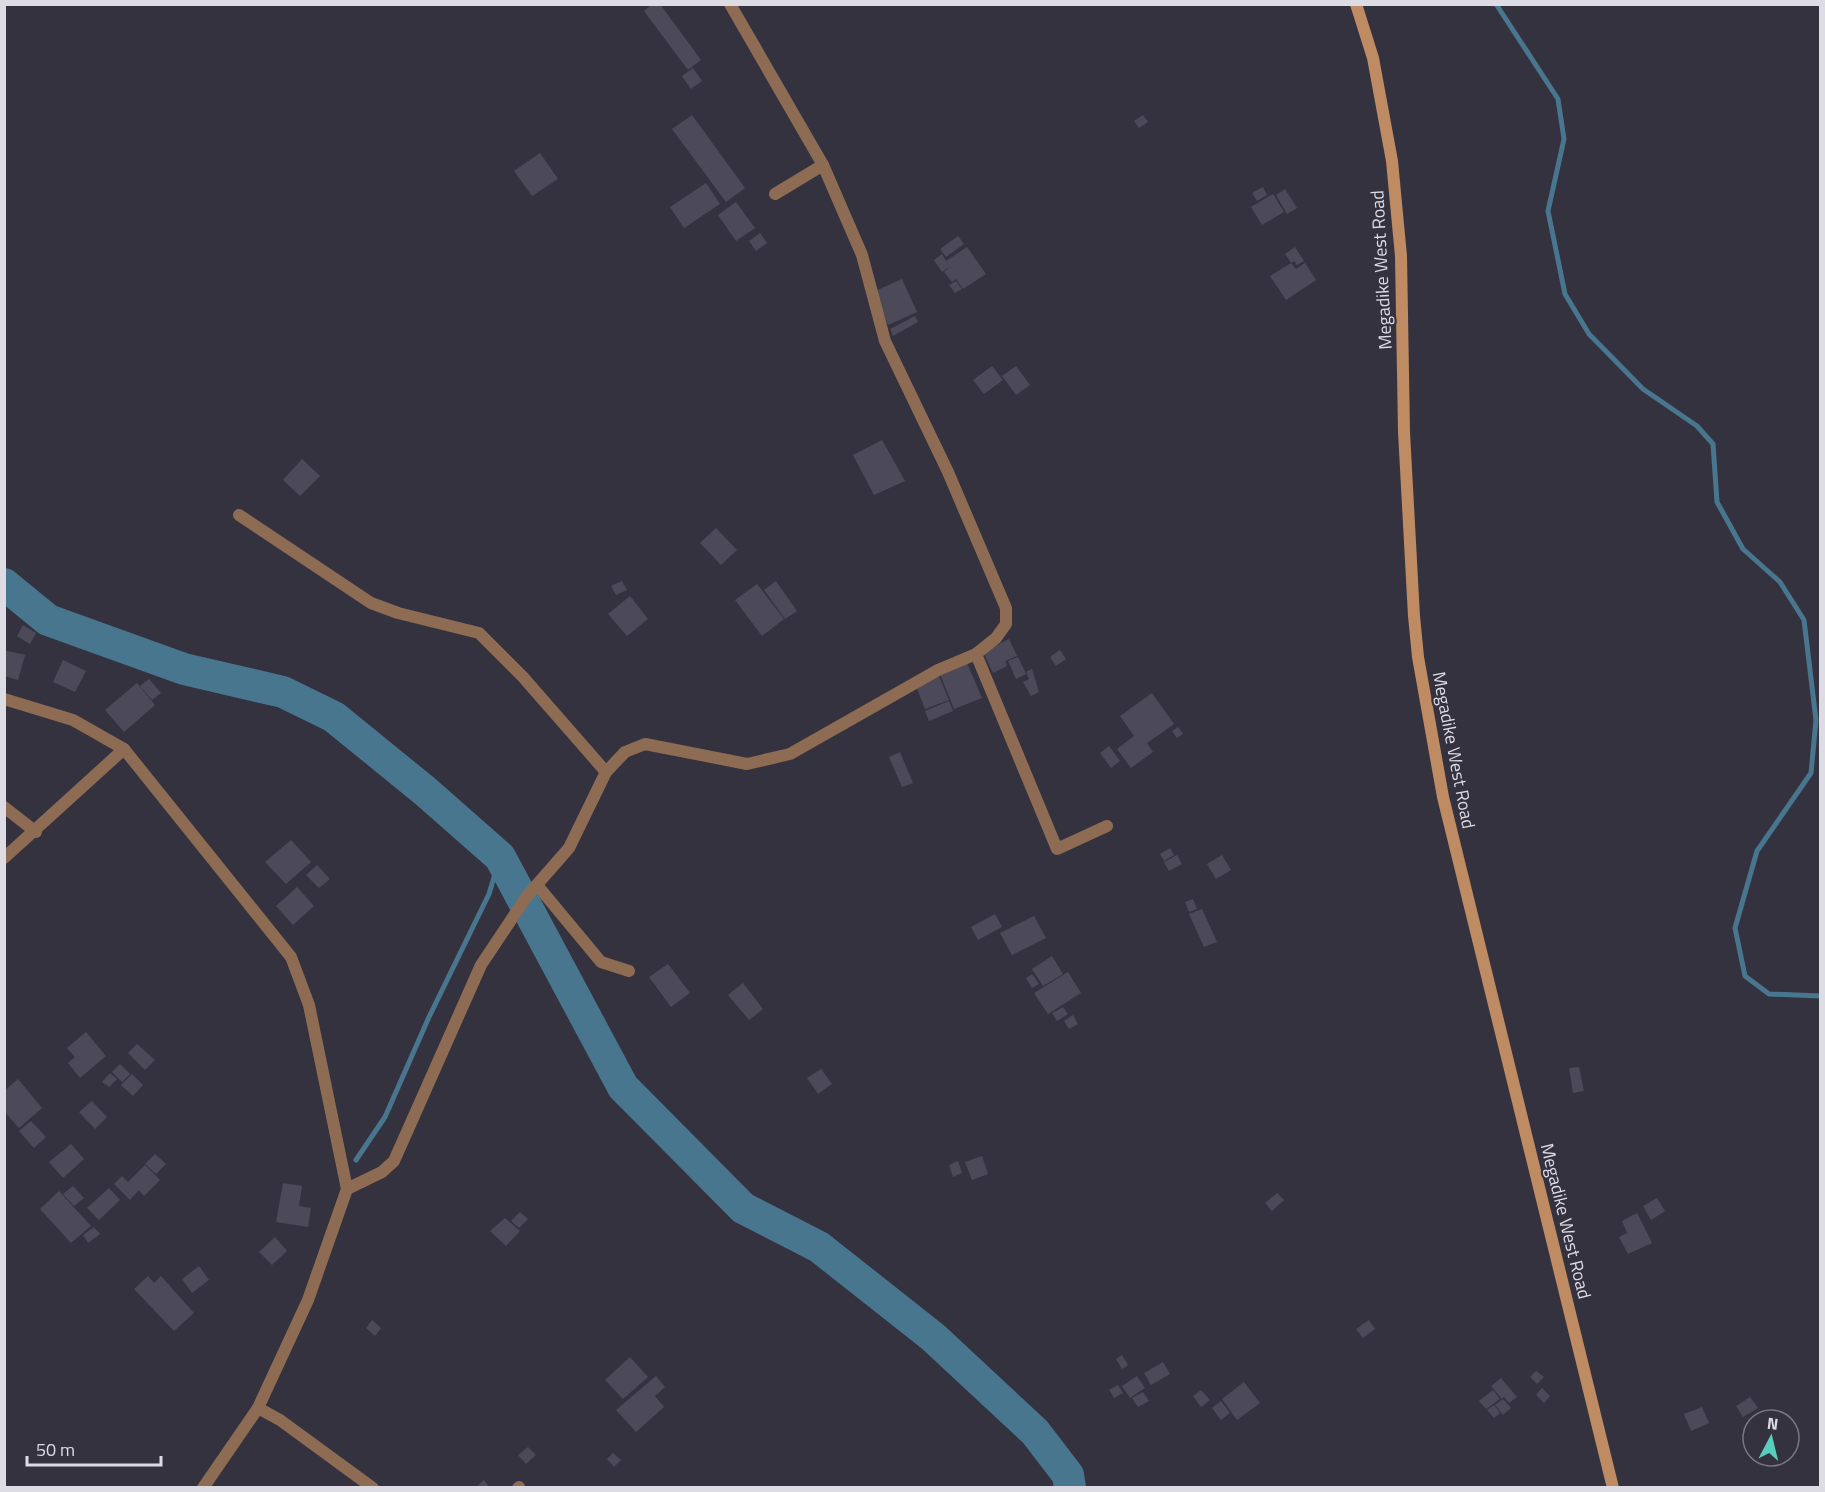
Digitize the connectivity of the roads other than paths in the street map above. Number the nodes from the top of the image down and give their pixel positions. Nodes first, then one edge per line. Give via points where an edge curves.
1 (730, 4) edge
2 (1356, 4) edge
3 (822, 165) junction
4 (775, 194) dead end
5 (238, 515) dead end
6 (976, 654) junction
7 (4, 699) edge
8 (124, 749) junction
9 (606, 772) junction
10 (4, 807) edge
11 (1107, 826) dead end
12 (36, 832) junction
13 (4, 858) edge
14 (537, 885) junction
15 (629, 971) dead end
16 (347, 1189) junction
17 (258, 1408) junction
18 (203, 1488) edge
19 (373, 1488) edge
20 (1613, 1488) edge

1 - 3 street
2 - 20 street, Megadike West Road via 1373,58 1392,161 1401,256 1404,432 1414,616 1426,705 1443,797
3 - 4 street
3 - 6 street via 862,255 885,341 948,472 1006,608 1006,624
5 - 9 street via 371,603 479,633
6 - 9 street via 938,670 790,754 747,764 645,744 625,752
6 - 11 street via 1057,849
7 - 8 street via 73,720
8 - 12 street
8 - 16 street via 291,957 309,1005
9 - 14 street via 569,848
10 - 12 street
12 - 13 street
14 - 15 street via 601,962
14 - 16 street via 499,934 481,965 393,1161 382,1172
16 - 17 street via 308,1300
17 - 18 street
17 - 19 street

